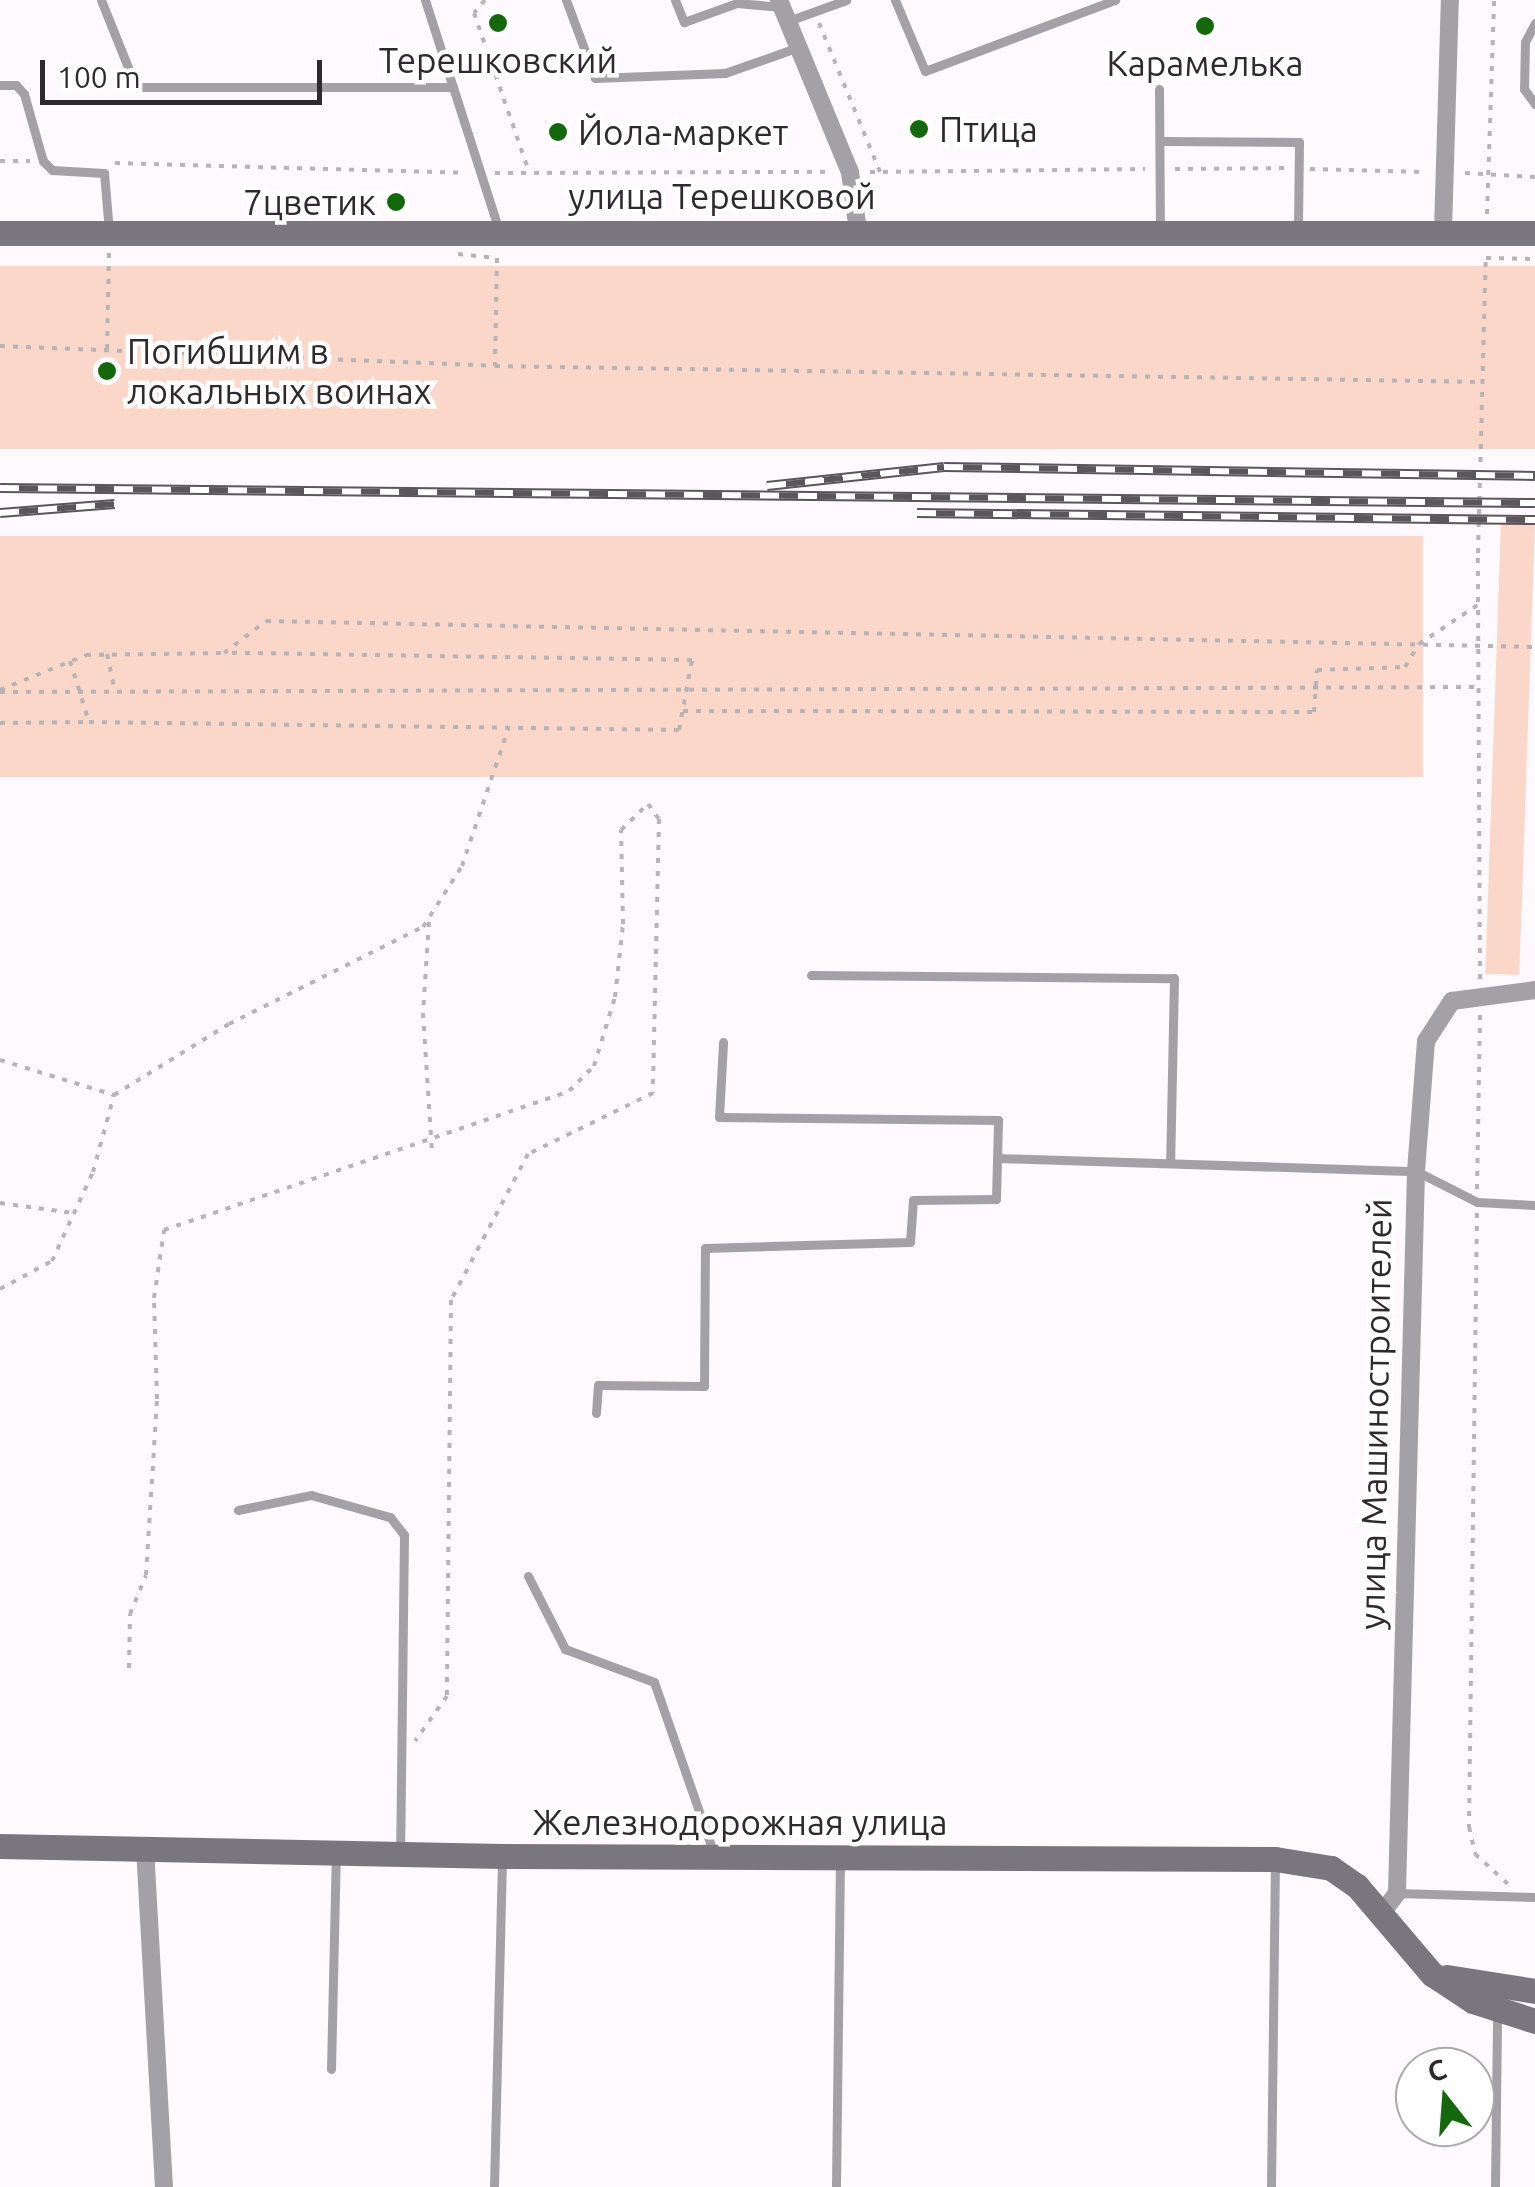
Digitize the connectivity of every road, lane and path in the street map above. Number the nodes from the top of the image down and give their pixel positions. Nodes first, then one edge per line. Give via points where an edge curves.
1 (101, 0) edge
2 (424, 0) edge
3 (485, 0) edge
4 (566, 0) edge
5 (675, 0) edge
6 (846, 0) edge
7 (895, 0) edge
8 (1115, 0) edge
9 (1450, 0) edge
10 (783, 9) edge
11 (814, 12) junction
12 (1535, 22) edge
13 (799, 47) junction
14 (0, 85) edge
15 (453, 87) junction
16 (1158, 89) dead end
17 (1535, 104) edge
18 (1163, 141) junction
19 (0, 161) edge
20 (43, 161) junction
21 (102, 163) dead end
22 (1299, 168) junction
23 (1162, 169) junction
24 (850, 172) junction
25 (880, 172) junction
26 (1446, 172) junction
27 (480, 173) junction
28 (530, 173) junction
29 (1535, 177) edge
30 (109, 231) junction
31 (1160, 231) junction
32 (1298, 231) junction
33 (458, 232) junction
34 (499, 232) junction
35 (858, 232) junction
36 (1443, 232) junction
37 (0, 233) edge
38 (1535, 233) edge
39 (1486, 258) dead end
40 (1535, 258) edge
41 (0, 346) edge
42 (107, 348) junction
43 (495, 366) junction
44 (1484, 382) dead end
45 (1483, 448) dead end
46 (1478, 604) junction
47 (1419, 644) junction
48 (1479, 646) junction
49 (1535, 647) edge
50 (224, 652) junction
51 (107, 654) junction
52 (70, 661) junction
53 (1316, 687) junction
54 (1479, 687) junction
55 (687, 690) junction
56 (0, 691) edge
57 (80, 692) junction
58 (114, 692) junction
59 (683, 712) junction
60 (90, 722) junction
61 (0, 723) edge
62 (508, 729) junction
63 (429, 917) junction
64 (812, 974) dead end
65 (1535, 990) edge
66 (1480, 994) junction
67 (723, 1042) dead end
68 (0, 1060) edge
69 (114, 1095) junction
70 (430, 1134) junction
71 (432, 1151) dead end
72 (997, 1158) junction
73 (1170, 1163) junction
74 (1416, 1170) junction
75 (1477, 1202) junction
76 (0, 1203) edge
77 (1535, 1205) edge
78 (73, 1214) junction
79 (0, 1289) edge
80 (596, 1413) dead end
81 (238, 1510) dead end
82 (528, 1576) dead end
83 (129, 1668) dead end
84 (401, 1761) junction
85 (0, 1846) edge
86 (144, 1848) junction
87 (336, 1853) junction
88 (400, 1854) junction
89 (502, 1856) junction
90 (714, 1857) junction
91 (840, 1858) junction
92 (1275, 1859) junction
93 (1522, 1890) dead end
94 (1398, 1893) junction
95 (1535, 1897) edge
96 (1380, 1915) junction
97 (1432, 1974) junction
98 (1535, 1991) edge
99 (1497, 2011) junction
100 (1535, 2021) edge
101 (332, 2069) dead end
102 (164, 2187) edge
103 (494, 2187) edge
104 (836, 2187) edge
105 (1271, 2187) edge
106 (1494, 2187) edge

1 - 15 lane via 136,87
2 - 15 lane
3 - 28 path via 474,12
4 - 13 lane via 595,78 724,73
5 - 10 lane via 684,22 738,3
6 - 11 lane
7 - 8 lane via 925,71
9 - 26 street
10 - 11 lane
10 - 13 street
11 - 25 path
12 - 17 lane via 1525,42 1524,89
13 - 24 street
14 - 20 lane via 16,85 24,94
15 - 27 lane
16 - 18 lane
18 - 22 lane via 1299,142
18 - 23 lane
19 - 20 path
20 - 30 lane via 52,170 104,173
21 - 27 path
22 - 23 path
22 - 26 path
22 - 32 lane
23 - 25 path
23 - 31 lane
24 - 25 path
24 - 28 path
24 - 35 street
26 - 29 path
26 - 36 street
27 - 28 path
27 - 34 lane
30 - 33 street, улица Терешковой
30 - 37 street, улица Терешковой
30 - 42 path
31 - 32 street, улица Терешковой
31 - 35 street, улица Терешковой
32 - 36 street, улица Терешковой
33 - 34 street, улица Терешковой
33 - 43 path via 458,257 497,258
34 - 35 street, улица Терешковой
36 - 38 street
39 - 40 path
41 - 42 path
42 - 43 path
43 - 44 path
45 - 46 path
46 - 47 path
46 - 48 path
47 - 48 path
47 - 50 path via 266,621
47 - 53 path via 1404,668 1317,670
48 - 49 path
48 - 54 path
50 - 51 path
50 - 55 path via 692,660
51 - 52 path
51 - 58 path
52 - 56 path
52 - 57 path
53 - 54 path
53 - 55 path
53 - 59 path via 1314,712 1263,716 922,707
54 - 66 path
55 - 58 path
55 - 59 path
56 - 57 path
57 - 58 path
57 - 60 path
59 - 62 path via 679,730
60 - 61 path
60 - 62 path
62 - 63 path via 481,821
63 - 69 path via 423,927 229,1024
63 - 70 path via 424,1013
64 - 73 lane via 1174,978
65 - 66 street, улица Машиностроителей
66 - 74 street, улица Машиностроителей via 1452,1000 1426,1042
66 - 75 path
67 - 72 lane via 719,1117 998,1120
68 - 69 path
69 - 78 path
70 - 71 path
70 - 83 path via 164,1230 154,1298 157,1399 146,1575 130,1614
70 - 84 path via 568,1092 594,1066 615,996 623,924 621,830 648,804 659,819 652,1093 528,1154 451,1300 447,1696
72 - 73 lane
72 - 80 lane via 996,1199 913,1200 910,1242 705,1248 704,1386 598,1385
73 - 74 lane
74 - 75 lane
74 - 94 street, улица Машиностроителей
75 - 77 lane
75 - 93 path via 1468,1827 1475,1854
76 - 78 path
78 - 79 path via 52,1262
81 - 84 lane via 311,1494 390,1517 404,1536
82 - 90 lane via 566,1649 654,1682
84 - 88 lane
85 - 86 street, Железнодорожная улица
86 - 87 street, Железнодорожная улица
86 - 102 street
87 - 88 street, Железнодорожная улица
87 - 101 lane
88 - 89 street, Железнодорожная улица
89 - 90 street, Железнодорожная улица
89 - 103 lane
90 - 91 street, Железнодорожная улица
91 - 92 street, Железнодорожная улица
91 - 104 lane
92 - 96 street, Железнодорожная улица via 1330,1868
92 - 105 lane
94 - 95 lane
94 - 96 street
96 - 97 street, Железнодорожная улица
97 - 98 street
97 - 99 street, Железнодорожная улица
99 - 100 street, Железнодорожная улица
99 - 106 lane

